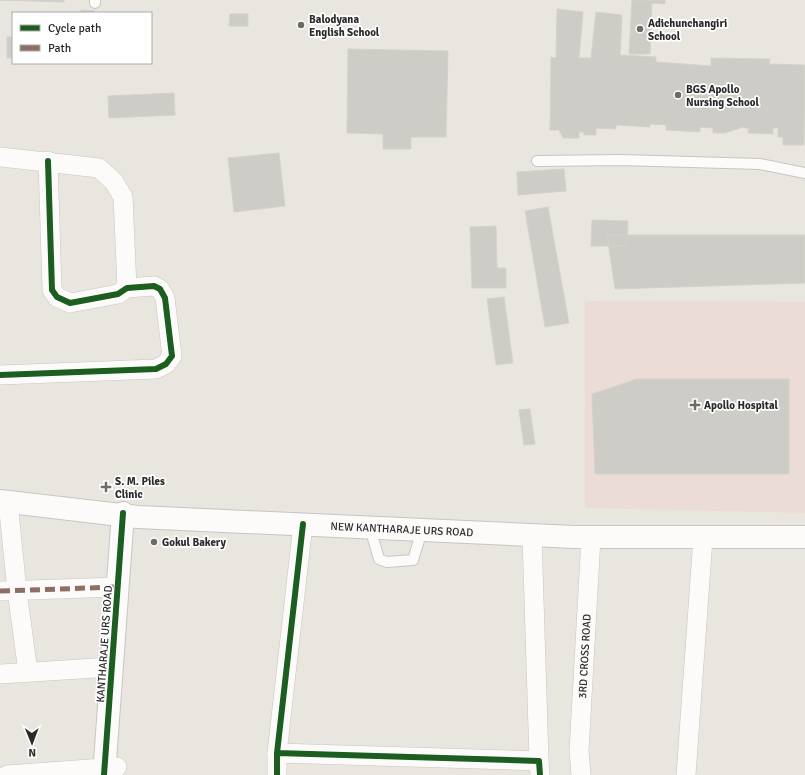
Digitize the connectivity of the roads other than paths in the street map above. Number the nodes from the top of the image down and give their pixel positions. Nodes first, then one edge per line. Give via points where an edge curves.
1 (0, 157) edge
2 (48, 161) junction
3 (536, 161) dead end
4 (805, 173) edge
5 (127, 288) junction
6 (0, 375) edge
7 (4, 502) edge
8 (131, 515) junction
9 (303, 524) junction
10 (370, 528) junction
11 (422, 530) junction
12 (532, 535) junction
13 (805, 537) edge
14 (591, 538) junction
15 (702, 538) junction
16 (118, 587) junction
17 (9, 591) edge
18 (112, 667) junction
19 (28, 672) junction
20 (0, 674) edge
21 (277, 753) junction
22 (540, 768) edge
23 (110, 771) edge
24 (7, 775) edge
25 (277, 775) edge
26 (581, 775) edge
27 (686, 775) edge

1 - 2 street
2 - 5 street via 99,168 114,182 123,197
2 - 5 street via 52,290 57,297 70,303 118,294
3 - 4 lane via 621,160 760,164
5 - 6 street via 154,286 163,294 172,356 166,364 156,369
7 - 8 main road, NEW KANTHARAJE URS ROAD
7 - 17 street
8 - 9 main road, NEW KANTHARAJE URS ROAD
8 - 16 main road, KANTHARAJE URS ROAD
8 - 23 main road, KANTHARAJE URS ROAD
9 - 10 main road, NEW KANTHARAJE URS ROAD
9 - 21 street
10 - 11 main road, NEW KANTHARAJE URS ROAD
10 - 11 lane via 379,559 387,562 413,560
11 - 12 main road, NEW KANTHARAJE URS ROAD
12 - 14 main road, NEW KANTHARAJE URS ROAD
12 - 22 street
13 - 15 main road, NEW KANTHARAJE URS ROAD
14 - 15 main road, NEW KANTHARAJE URS ROAD
14 - 26 street, 3RD CROSS ROAD via 579,750
15 - 27 street
16 - 17 street
16 - 18 main road, KANTHARAJE URS ROAD
17 - 19 street
18 - 19 street
18 - 23 main road, KANTHARAJE URS ROAD
19 - 20 street
21 - 22 street
21 - 25 street
23 - 24 street

